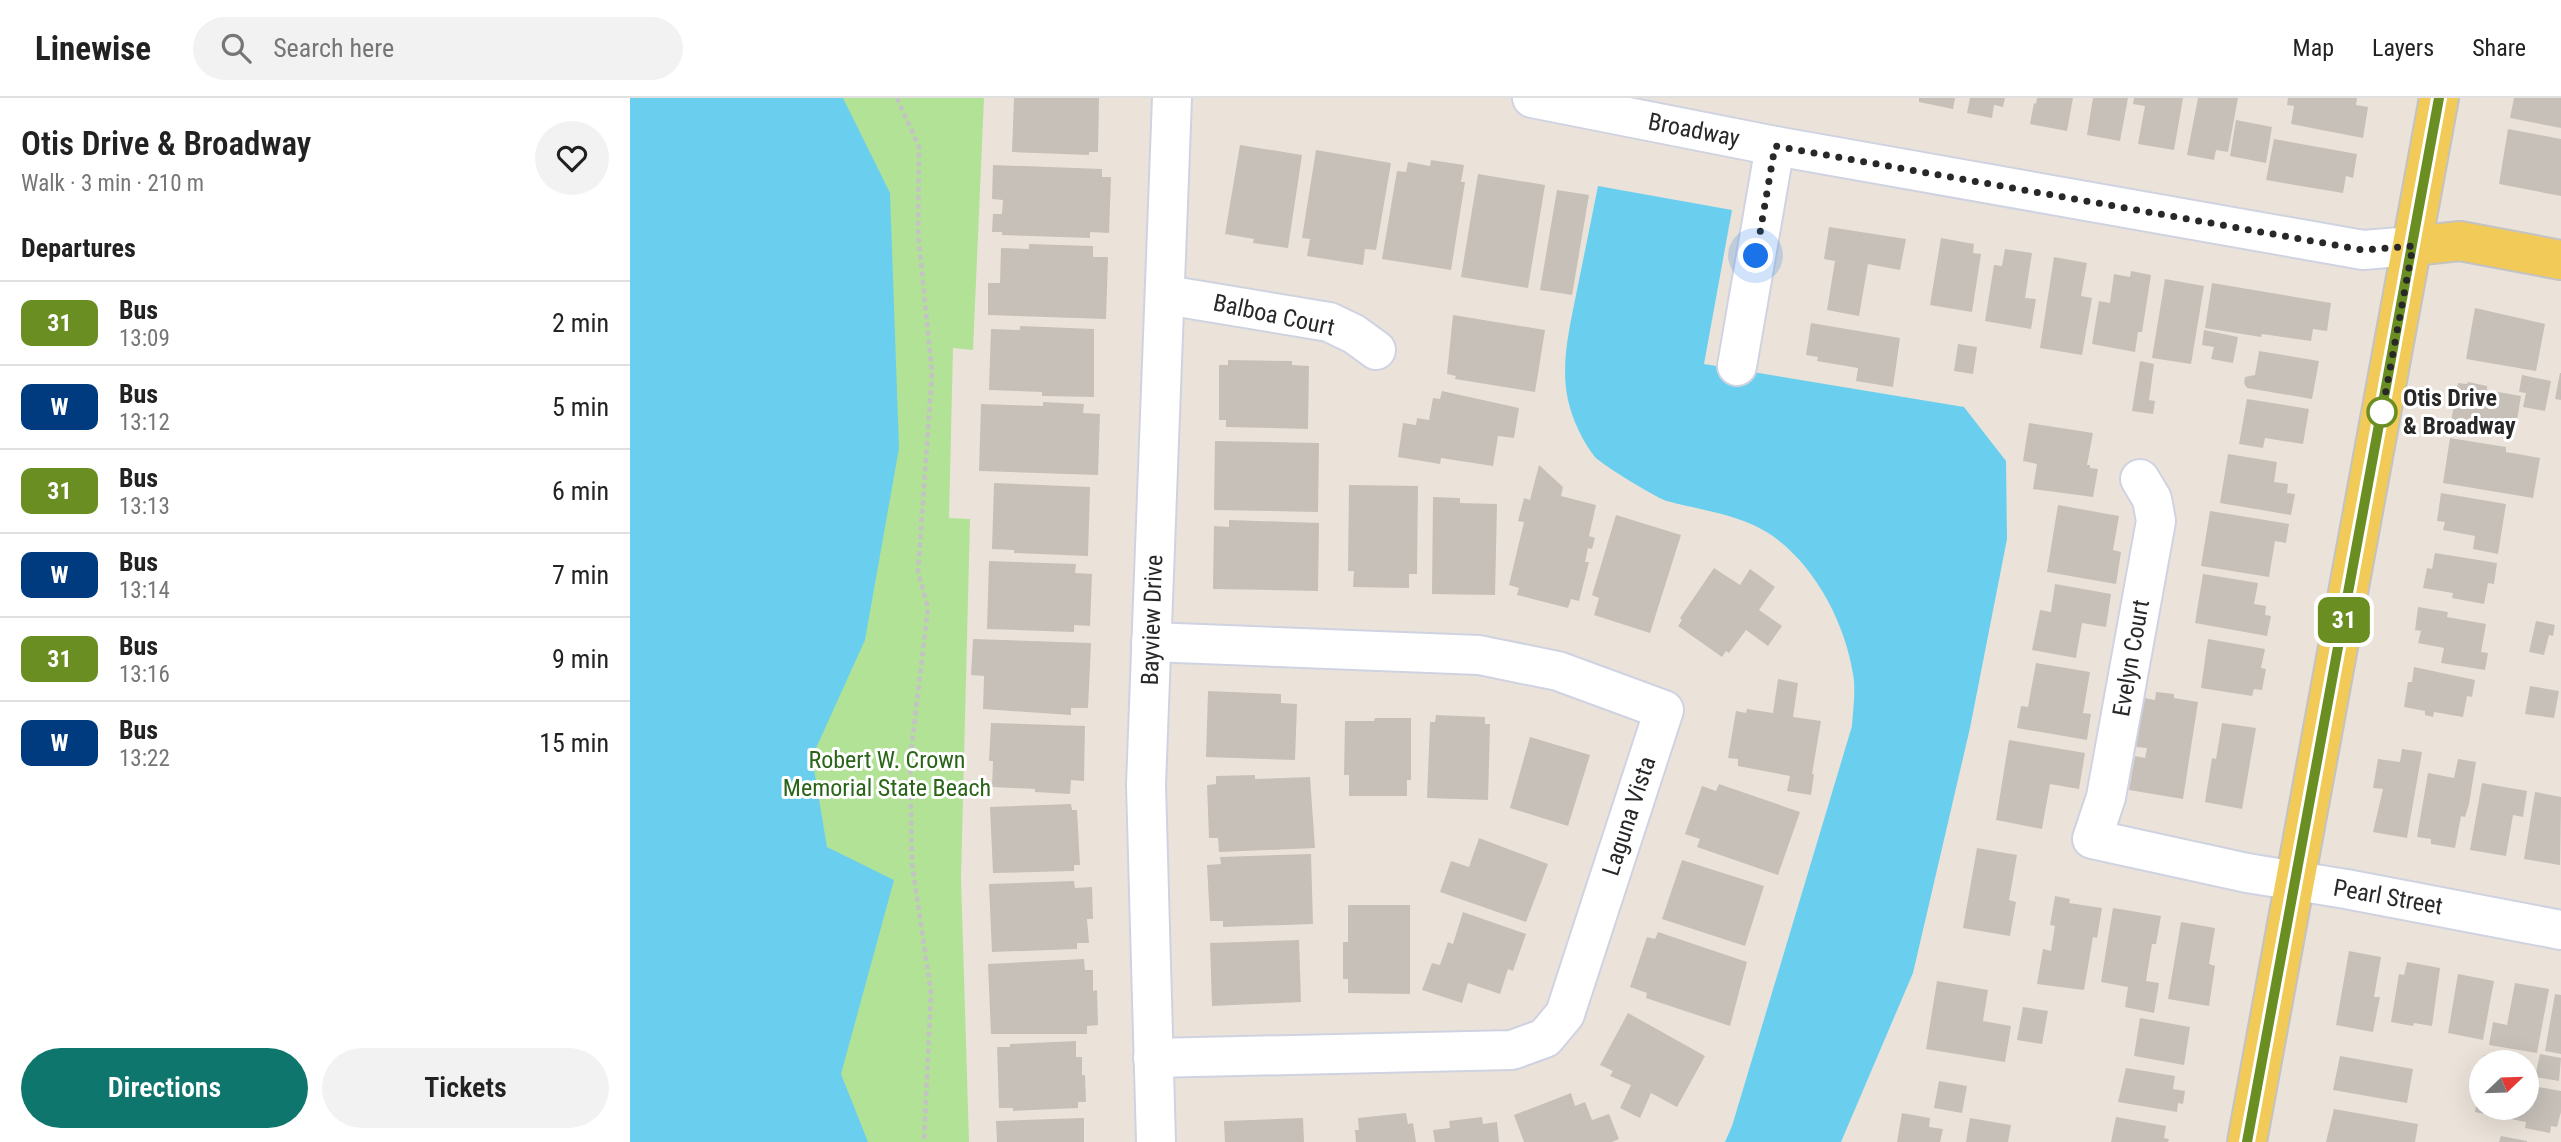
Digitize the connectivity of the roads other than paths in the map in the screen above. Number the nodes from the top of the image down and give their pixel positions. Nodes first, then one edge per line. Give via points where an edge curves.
1 (1172, 98) edge
2 (1532, 98) edge
3 (2439, 98) edge
4 (1775, 146) junction
5 (2413, 246) junction
6 (2561, 260) edge
7 (1166, 295) junction
8 (1376, 350) dead end
9 (1737, 366) dead end
10 (2140, 479) dead end
11 (1151, 642) junction
12 (2092, 839) joint
13 (2296, 881) junction
14 (2561, 930) edge
15 (1153, 1058) junction
16 (1156, 1142) edge
17 (2247, 1142) edge

1 - 7 street, Bayview Drive
2 - 4 street, Broadway
3 - 5 main road
4 - 5 street, Broadway via 2363,250
4 - 9 street
5 - 6 main road, Broadway via 2459,241
5 - 13 main road
7 - 8 street, Balboa Court via 1329,322
7 - 11 street, Bayview Drive
10 - 12 street, Evelyn Court via 2152,499 2156,521 2106,797
11 - 15 street, Bayview Drive via 1146,785
11 - 15 street, Laguna Vista via 1479,656 1558,671 1664,709 1565,1014 1545,1038 1512,1050
12 - 13 street, Pearl Street
13 - 14 street, Pearl Street
13 - 17 main road
15 - 16 street, Bayview Drive

